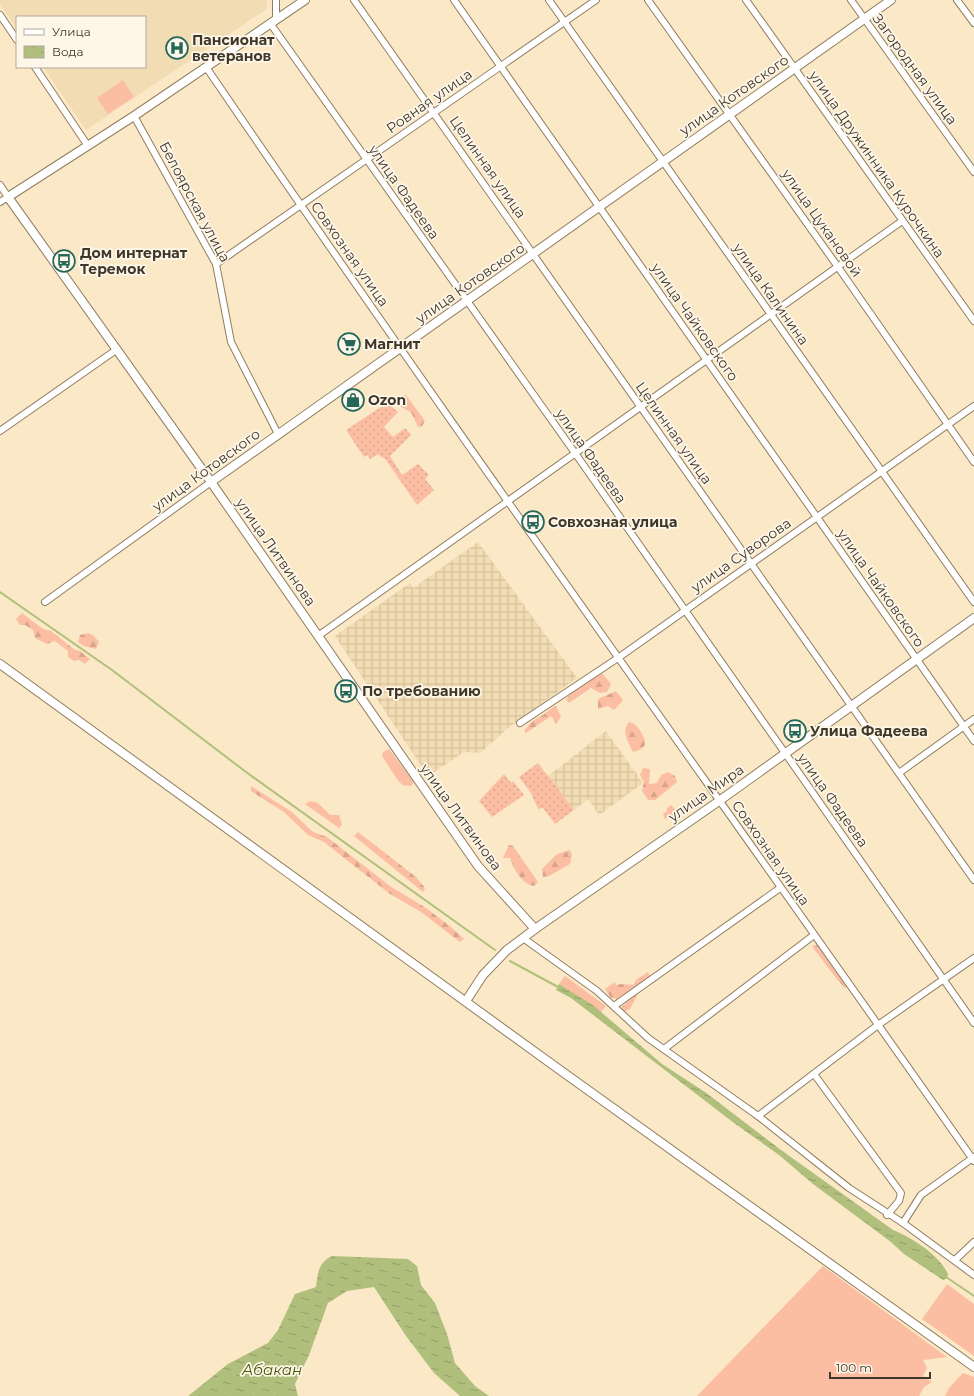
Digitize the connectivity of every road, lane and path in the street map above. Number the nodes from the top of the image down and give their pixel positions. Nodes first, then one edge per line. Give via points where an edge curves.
1 (276, 0) edge
2 (305, 0) edge
3 (354, 0) edge
4 (454, 0) edge
5 (549, 0) edge
6 (596, 0) edge
7 (648, 0) edge
8 (746, 0) edge
9 (851, 0) edge
10 (891, 0) edge
11 (957, 0) edge
12 (0, 15) edge
13 (864, 19) junction
14 (273, 21) junction
15 (565, 22) junction
16 (974, 23) edge
17 (16, 39) edge
18 (206, 66) junction
19 (501, 66) junction
20 (36, 68) edge
21 (795, 68) junction
22 (435, 112) junction
23 (729, 115) junction
24 (134, 116) junction
25 (88, 146) junction
26 (366, 160) junction
27 (663, 162) junction
28 (974, 172) edge
29 (0, 185) edge
30 (8, 197) junction
31 (0, 202) edge
32 (301, 205) junction
33 (599, 207) junction
34 (902, 221) junction
35 (534, 253) junction
36 (216, 264) junction
37 (838, 266) junction
38 (467, 301) junction
39 (771, 314) junction
40 (974, 321) edge
41 (401, 347) junction
42 (116, 350) junction
43 (707, 360) junction
44 (641, 406) junction
45 (974, 406) edge
46 (947, 424) junction
47 (0, 431) edge
48 (278, 434) junction
49 (575, 453) junction
50 (974, 462) edge
51 (881, 470) junction
52 (211, 482) junction
53 (508, 501) junction
54 (816, 517) junction
55 (750, 563) junction
56 (45, 602) dead end
57 (974, 602) edge
58 (684, 610) junction
59 (974, 618) edge
60 (318, 636) junction
61 (618, 658) junction
62 (916, 659) junction
63 (0, 664) edge
64 (851, 705) junction
65 (974, 719) edge
66 (520, 723) dead end
67 (964, 727) junction
68 (974, 741) edge
69 (785, 752) junction
70 (899, 773) junction
71 (719, 800) junction
72 (974, 880) edge
73 (780, 888) junction
74 (535, 929) junction
75 (814, 935) junction
76 (523, 938) junction
77 (974, 958) edge
78 (944, 979) junction
79 (466, 1001) junction
80 (614, 1006) junction
81 (974, 1023) edge
82 (878, 1025) junction
83 (664, 1048) junction
84 (814, 1074) junction
85 (758, 1116) junction
86 (973, 1159) edge
87 (888, 1214) junction
88 (903, 1224) junction
89 (974, 1242) edge
90 (955, 1260) junction
91 (974, 1275) edge
92 (974, 1367) edge

1 - 14 street
2 - 14 street
3 - 22 street, Целинная улица
4 - 19 street, улица Чайковского
5 - 15 street, улица Калинина
6 - 15 street, Ровная улица
7 - 23 street, улица Цукановой
8 - 21 street, улица Дружинника Курочкина
9 - 13 street, Загородная улица
10 - 13 street, улица Котовского
11 - 16 street
12 - 17 street
13 - 21 street, улица Котовского
13 - 28 street, Загородная улица
14 - 18 street
14 - 26 street, улица Фадеева
15 - 19 street, Ровная улица
15 - 27 street, улица Калинина
18 - 24 street
18 - 32 street, Совхозная улица
19 - 22 street, Ровная улица
19 - 33 street, улица Чайковского
20 - 25 street
21 - 23 street, улица Котовского
21 - 34 street, улица Дружинника Курочкина
22 - 26 street, Ровная улица
22 - 35 street, Целинная улица
23 - 27 street, улица Котовского
23 - 37 street, улица Цукановой
24 - 25 street
24 - 36 street, Белоярская улица
25 - 30 street
26 - 32 street, Ровная улица
26 - 38 street, улица Фадеева
27 - 33 street, улица Котовского
27 - 39 street, улица Калинина
29 - 30 street, улица Литвинова
30 - 31 street
30 - 42 street, улица Литвинова
32 - 36 street, Ровная улица
32 - 41 street, Совхозная улица
33 - 35 street, улица Котовского
33 - 43 street, улица Чайковского
34 - 37 street
34 - 40 street, улица Дружинника Курочкина
35 - 38 street, улица Котовского
35 - 44 street, Целинная улица
36 - 48 street, Белоярская улица via 231,342
37 - 39 street
37 - 46 street, улица Цукановой
38 - 41 street, улица Котовского
38 - 49 street, улица Фадеева
39 - 43 street
39 - 51 street, улица Калинина
41 - 48 street, улица Котовского
41 - 53 street, Совхозная улица
42 - 47 street
42 - 52 street, улица Литвинова
43 - 44 street
43 - 54 street, улица Чайковского
44 - 49 street
44 - 55 street, Целинная улица
45 - 46 street, улица Суворова
46 - 50 street, улица Цукановой
46 - 51 street, улица Суворова
48 - 52 street, улица Котовского
49 - 53 street
49 - 58 street, улица Фадеева
51 - 54 street, улица Суворова
51 - 57 street, улица Калинина
52 - 56 street, улица Котовского
52 - 60 street, улица Литвинова
53 - 60 street
53 - 61 street, Совхозная улица
54 - 55 street, улица Суворова
54 - 62 street, улица Чайковского
55 - 58 street, улица Суворова
55 - 64 street, Целинная улица
58 - 61 street, улица Суворова
58 - 69 street, улица Фадеева
59 - 62 street, улица Мира
60 - 74 street, улица Литвинова via 478,866
61 - 66 street, улица Суворова
61 - 71 street, Совхозная улица
62 - 64 street, улица Мира
62 - 67 street, улица Чайковского
63 - 79 street
64 - 69 street, улица Мира
64 - 70 street, Целинная улица
65 - 67 street
67 - 68 street, улица Чайковского
67 - 70 street
69 - 71 street, улица Мира
69 - 78 street, улица Фадеева
70 - 72 street, Целинная улица
71 - 73 street, Совхозная улица
71 - 74 street, улица Мира
73 - 75 street, Совхозная улица
73 - 80 street
74 - 76 street, улица Мира
75 - 82 street, Совхозная улица
75 - 83 street
76 - 79 street, улица Мира via 488,970
76 - 80 street
77 - 78 street
78 - 81 street, улица Фадеева
78 - 82 street
79 - 92 street
80 - 83 street via 648,1038
82 - 84 street
82 - 86 street, Совхозная улица
83 - 85 street
84 - 85 street
84 - 87 street via 901,1193 899,1201
85 - 87 street via 850,1188
86 - 88 street via 921,1195
87 - 88 street
88 - 90 street
89 - 90 street
90 - 91 street

